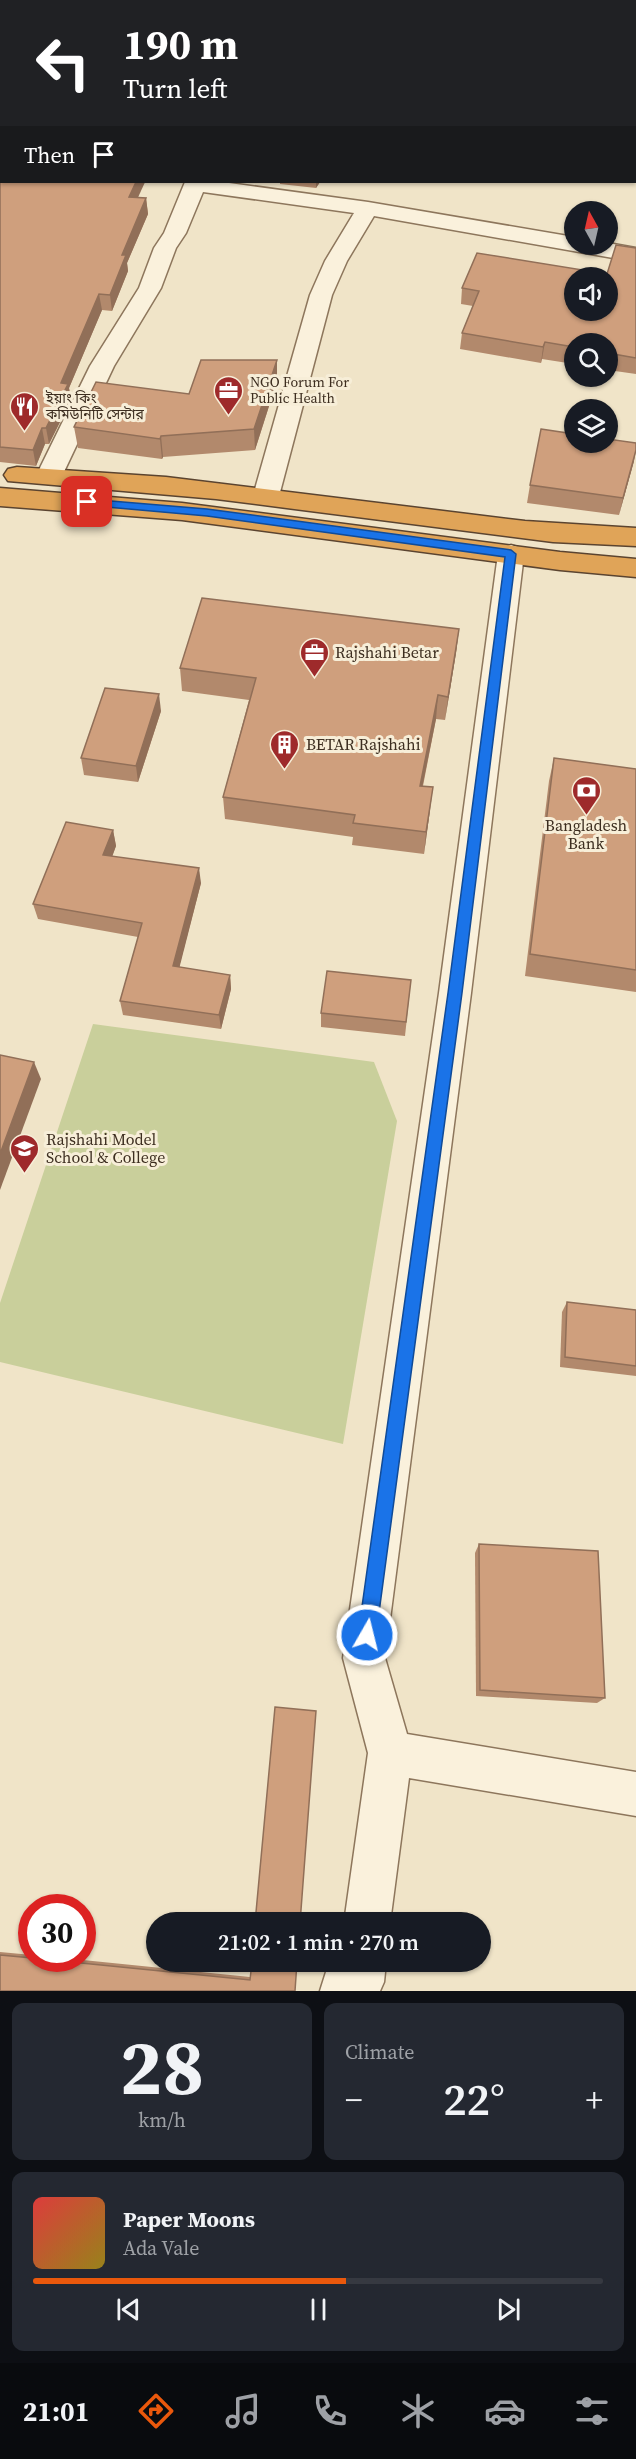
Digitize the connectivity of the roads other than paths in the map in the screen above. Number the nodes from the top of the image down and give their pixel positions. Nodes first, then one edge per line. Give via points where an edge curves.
1 (195, 183) edge
2 (368, 208) junction
3 (564, 242) edge
4 (618, 252) edge
5 (636, 255) edge
6 (0, 475) edge
7 (50, 476) junction
8 (266, 496) junction
9 (0, 497) edge
10 (636, 537) edge
11 (511, 554) junction
12 (636, 568) edge
13 (390, 1753) junction
14 (636, 1794) edge
15 (369, 1912) edge

1 - 2 street
1 - 7 street via 150,288 102,366
2 - 3 street
2 - 8 street via 321,295
4 - 5 street
6 - 7 highway
7 - 8 highway
8 - 10 highway via 510,528
9 - 11 highway via 207,513
11 - 12 highway
11 - 13 street via 364,1659
13 - 14 street
13 - 15 street

